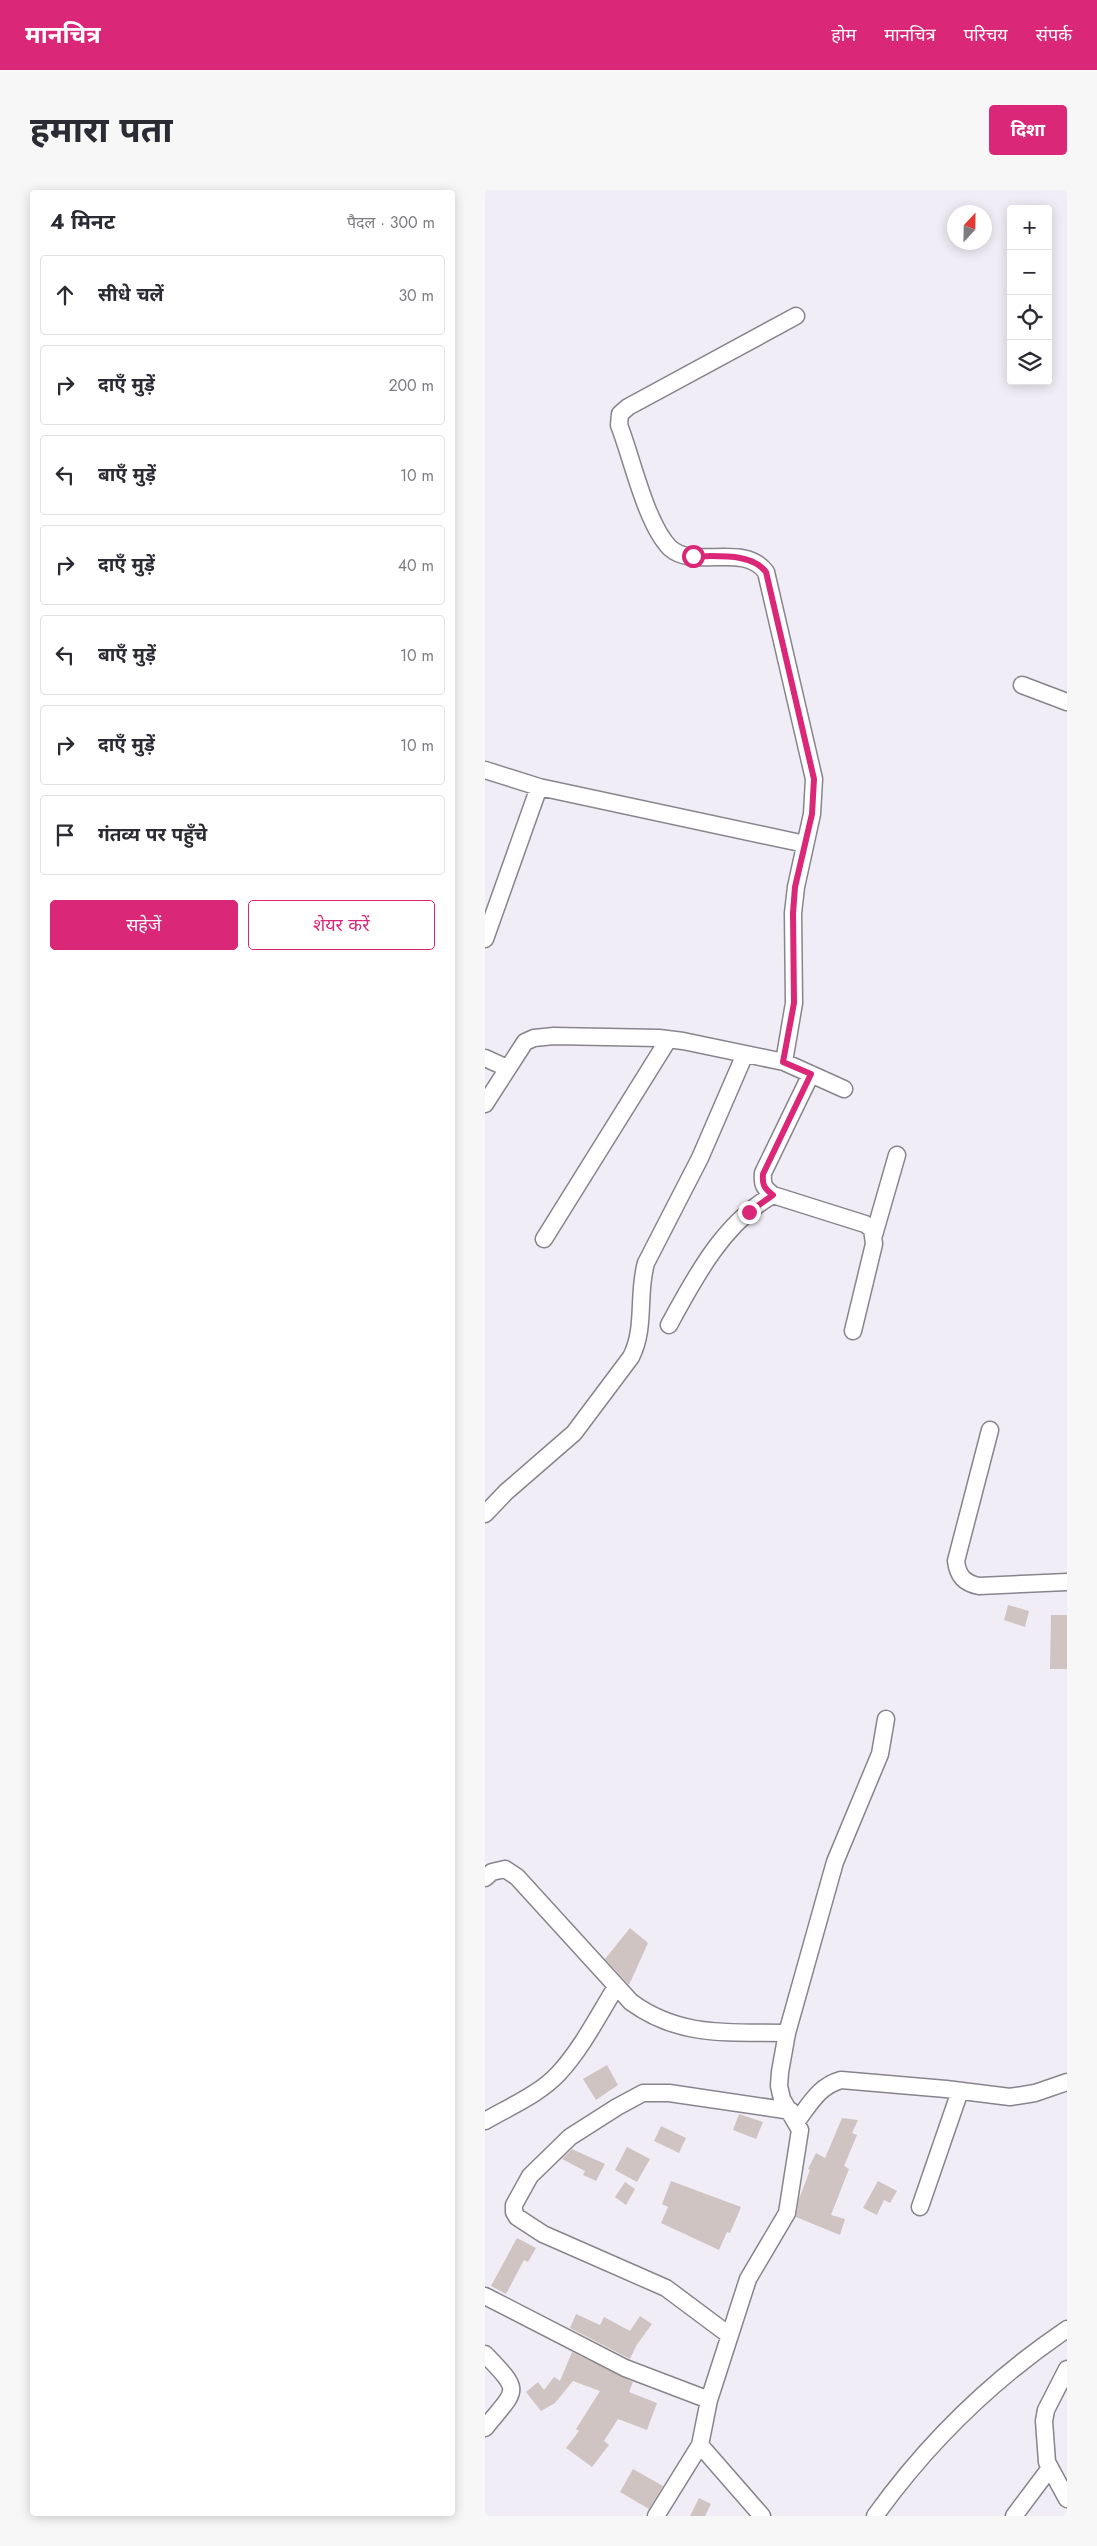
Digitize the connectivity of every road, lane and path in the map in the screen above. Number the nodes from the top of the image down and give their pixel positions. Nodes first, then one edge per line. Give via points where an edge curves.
1 (796, 316) dead end
2 (1022, 685) dead end
3 (1067, 702) edge
4 (485, 770) edge
5 (539, 787) junction
6 (805, 844) junction
7 (485, 939) edge
8 (668, 1040) junction
9 (745, 1054) junction
10 (485, 1058) edge
11 (783, 1062) junction
12 (507, 1068) junction
13 (811, 1074) junction
14 (844, 1089) dead end
15 (485, 1104) edge
16 (897, 1155) dead end
17 (773, 1195) junction
18 (874, 1235) junction
19 (545, 1239) dead end
20 (669, 1325) dead end
21 (853, 1331) dead end
22 (991, 1430) dead end
23 (485, 1514) edge
24 (1067, 1582) edge
25 (886, 1720) dead end
26 (485, 1878) edge
27 (616, 1987) junction
28 (787, 2033) junction
29 (1067, 2082) edge
30 (959, 2091) junction
31 (794, 2116) junction
32 (485, 2121) edge
33 (920, 2207) dead end
34 (485, 2296) edge
35 (1067, 2329) edge
36 (729, 2335) junction
37 (485, 2354) edge
38 (1067, 2369) edge
39 (709, 2400) junction
40 (485, 2428) edge
41 (700, 2444) junction
42 (1050, 2468) junction
43 (1067, 2499) edge
44 (656, 2516) edge
45 (762, 2516) edge
46 (875, 2516) edge
47 (1014, 2516) edge

1 - 6 street via 628,407 621,414 619,425 651,515 671,549 693,556 752,560 761,564 766,572 814,779 812,814
2 - 3 street
4 - 5 street
5 - 6 street
5 - 7 street
6 - 11 street via 795,887 794,1003
8 - 9 street
8 - 12 street via 534,1038 525,1042
8 - 19 street
9 - 11 street
9 - 23 street via 701,1158 646,1263 641,1279 640,1330 631,1357 574,1433
10 - 12 street
11 - 13 street
12 - 15 street
13 - 14 street
13 - 17 street via 763,1174 762,1183
16 - 18 street
17 - 18 street via 865,1224
17 - 20 street via 758,1203 723,1239 699,1271
18 - 21 street
22 - 24 street via 956,1561 959,1574 968,1584 979,1586
25 - 28 street via 880,1754 835,1862
26 - 27 street via 492,1872 505,1869 517,1877
27 - 28 street via 644,2012 682,2028 703,2032
27 - 32 street via 559,2074
28 - 31 street via 779,2086 782,2099
29 - 30 street via 1011,2097
30 - 31 street via 841,2080 829,2083
30 - 33 street
31 - 36 street via 800,2130 787,2212 751,2273
31 - 36 street via 669,2093 643,2093 570,2138 530,2176 517,2196 514,2212 517,2217 543,2234 666,2288
34 - 39 street via 625,2368
35 - 46 street via 1019,2363 941,2433
36 - 39 street
37 - 40 street via 513,2388
38 - 42 street via 1046,2410 1045,2453
39 - 41 street
41 - 44 street
41 - 45 street
42 - 43 street
42 - 47 street

